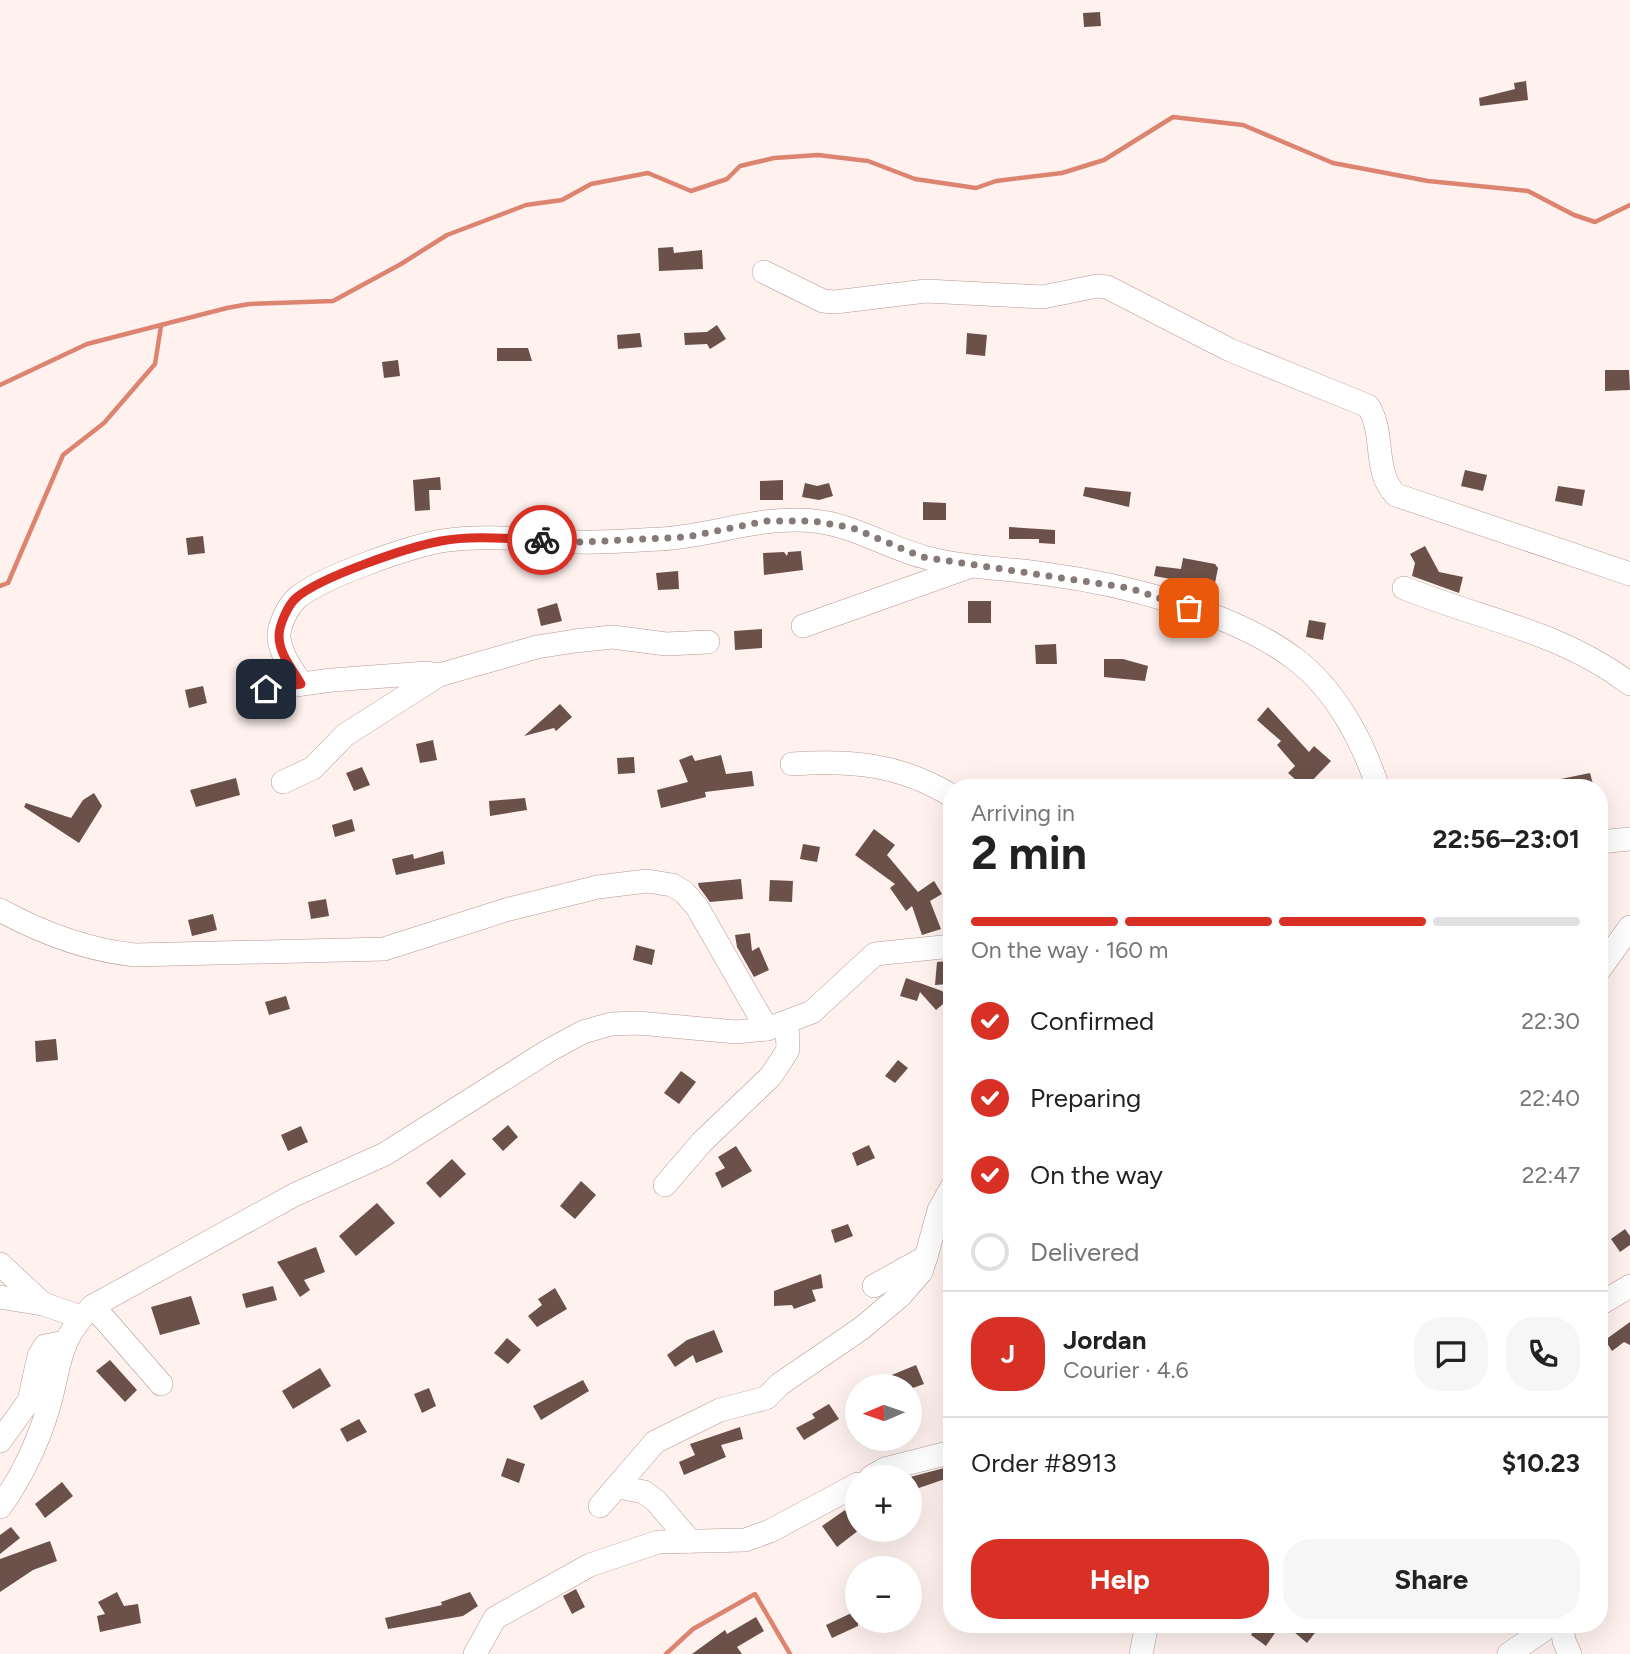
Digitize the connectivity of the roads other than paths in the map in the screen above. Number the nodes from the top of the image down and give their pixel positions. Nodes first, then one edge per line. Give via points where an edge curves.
1 (764, 272) dead end
2 (972, 566) junction
3 (1630, 574) edge
4 (1404, 588) dead end
5 (803, 626) dead end
6 (708, 642) dead end
7 (439, 675) junction
8 (301, 684) junction
9 (1630, 684) edge
10 (266, 689) dead end
11 (792, 764) dead end
12 (1375, 779) edge
13 (283, 782) dead end
14 (943, 790) edge
15 (1630, 839) edge
16 (1608, 841) edge
17 (0, 910) edge
18 (1630, 927) edge
19 (943, 947) edge
20 (1608, 958) edge
21 (777, 1026) junction
22 (665, 1185) dead end
23 (943, 1203) edge
24 (926, 1257) junction
25 (0, 1264) edge
26 (874, 1286) dead end
27 (1630, 1286) edge
28 (0, 1297) edge
29 (1608, 1299) edge
30 (43, 1304) junction
31 (87, 1311) junction
32 (65, 1342) junction
33 (161, 1384) dead end
34 (0, 1441) edge
35 (943, 1454) edge
36 (901, 1465) edge
37 (619, 1487) junction
38 (845, 1491) edge
39 (600, 1506) dead end
40 (0, 1507) edge
41 (690, 1541) junction
42 (1146, 1633) edge
43 (1539, 1633) edge
44 (1563, 1633) edge
45 (475, 1654) edge
46 (1142, 1654) edge
47 (1509, 1654) edge
48 (1570, 1654) edge

1 - 3 street via 822,301 835,302 949,290 1043,297 1107,287 1230,350 1368,406 1375,416 1383,478 1396,495
2 - 5 street
2 - 8 street via 922,557 853,528 813,521 766,521 687,537 442,541 320,583 295,598 279,636
2 - 12 street via 1129,588 1265,639 1297,660 1325,690 1350,724
4 - 9 street via 1546,635 1599,660
6 - 7 street via 666,645 612,637 575,640
7 - 8 street
7 - 13 street via 345,735 313,768
8 - 10 street
11 - 14 street via 849,761 931,783
15 - 16 street
17 - 21 street via 102,951 135,955 340,952 384,949 509,909 598,887 647,881 684,892
18 - 20 street
19 - 21 street via 875,954 812,1012
21 - 22 street via 788,1050 771,1076
21 - 31 street via 736,1032 638,1023 583,1032 384,1154 294,1195
23 - 24 street
24 - 26 street
24 - 37 street via 921,1272 900,1296 862,1328 766,1398 720,1410 655,1442
25 - 30 street
27 - 29 street
28 - 30 street
30 - 31 street
31 - 32 street
31 - 33 street
32 - 34 street via 45,1346 29,1401
32 - 40 street via 48,1411
35 - 36 street
37 - 39 street
37 - 41 street via 644,1492 656,1501
38 - 41 street via 744,1540
41 - 45 street via 658,1542 590,1565 495,1618
42 - 46 street
43 - 47 street
44 - 48 street

